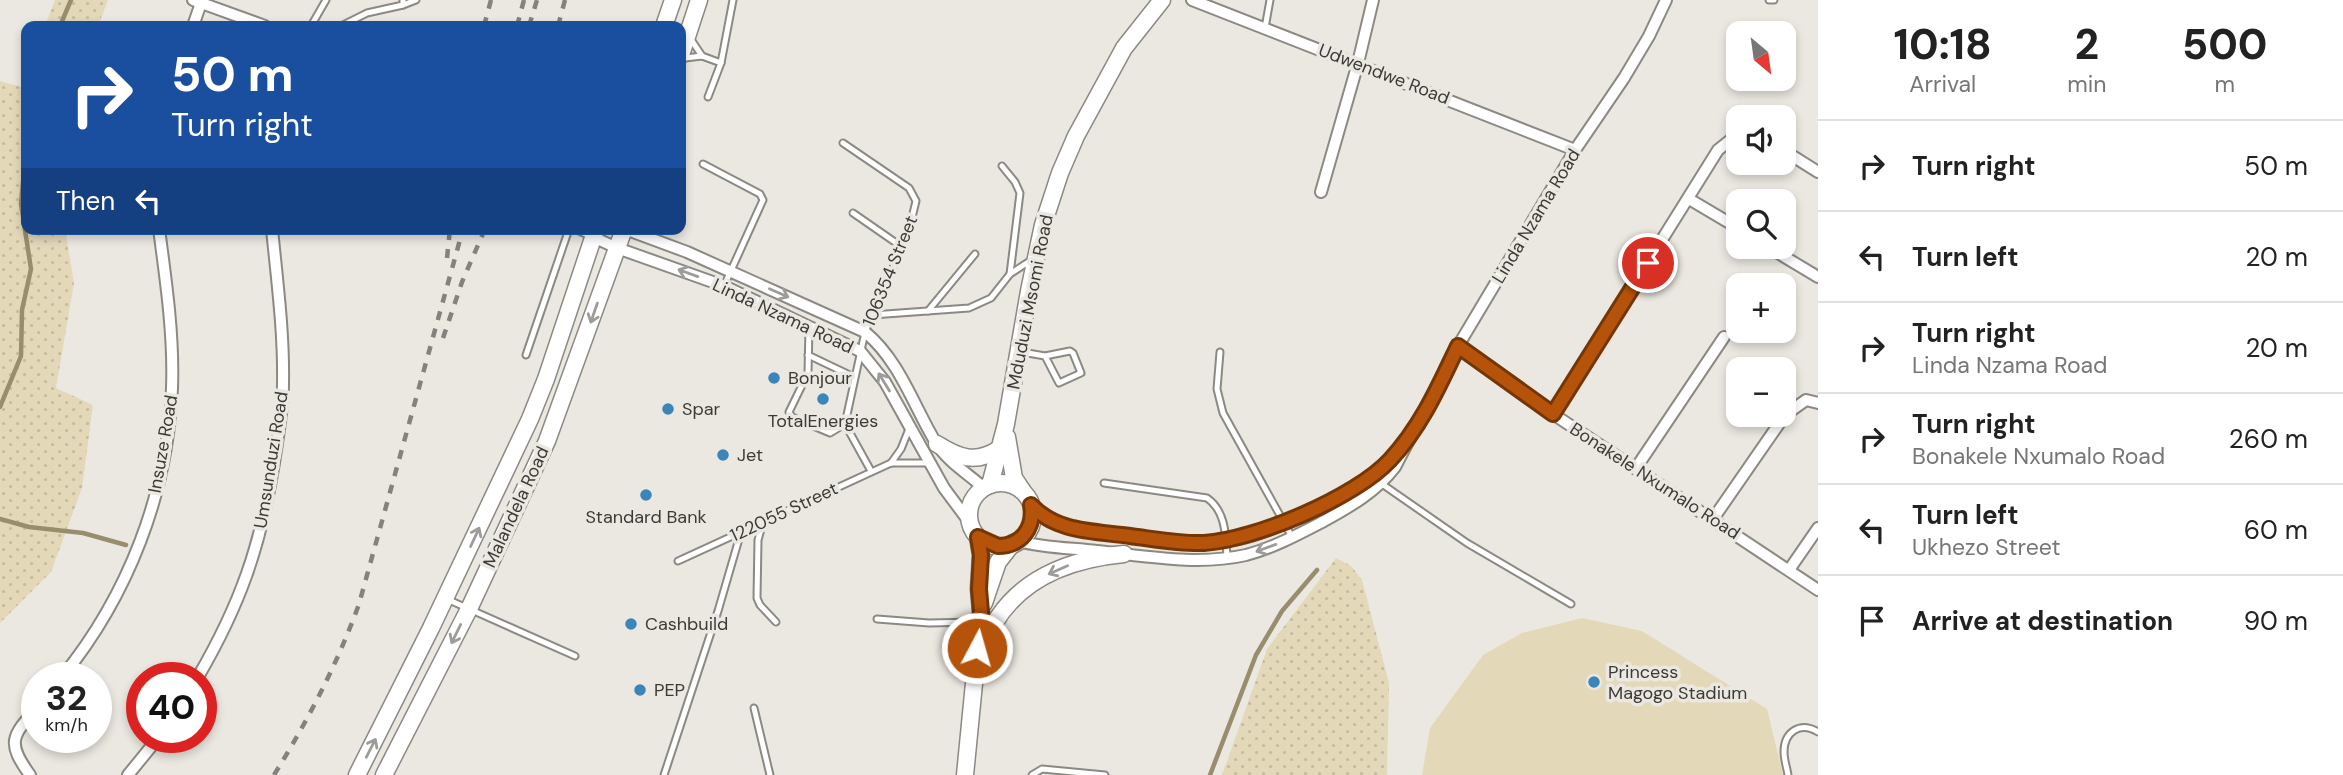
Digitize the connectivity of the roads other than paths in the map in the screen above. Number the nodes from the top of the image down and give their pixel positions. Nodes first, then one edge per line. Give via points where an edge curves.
1 (326, 0) edge
2 (416, 0) edge
3 (673, 0) edge
4 (699, 0) edge
5 (733, 0) edge
6 (1162, 0) edge
7 (1192, 0) edge
8 (1270, 0) edge
9 (1373, 0) edge
10 (1666, 0) edge
11 (199, 1) edge
12 (403, 2) edge
13 (194, 21) edge
14 (252, 21) edge
15 (314, 21) edge
16 (351, 21) edge
17 (666, 21) edge
18 (1265, 28) junction
19 (687, 35) junction
20 (686, 39) edge
21 (702, 56) junction
22 (686, 57) edge
23 (721, 63) junction
24 (1358, 63) junction
25 (708, 97) dead end
26 (843, 143) dead end
27 (1726, 144) edge
28 (1575, 150) junction
29 (1796, 158) edge
30 (703, 164) dead end
31 (1002, 166) dead end
32 (1818, 172) edge
33 (1321, 192) dead end
34 (1689, 199) junction
35 (853, 213) dead end
36 (1726, 221) edge
37 (160, 235) edge
38 (273, 235) edge
39 (567, 235) edge
40 (594, 235) edge
41 (598, 235) edge
42 (622, 235) edge
43 (639, 235) edge
44 (902, 247) junction
45 (617, 248) junction
46 (975, 254) dead end
47 (1036, 257) junction
48 (1788, 259) edge
49 (731, 271) junction
50 (1010, 274) junction
51 (1818, 277) edge
52 (724, 286) junction
53 (801, 302) junction
54 (928, 311) junction
55 (872, 315) junction
56 (794, 321) junction
57 (809, 328) junction
58 (865, 332) junction
59 (1724, 337) dead end
60 (1458, 346) junction
61 (860, 351) junction
62 (1019, 352) junction
63 (1220, 352) dead end
64 (526, 355) dead end
65 (808, 355) junction
66 (1045, 356) junction
67 (854, 377) junction
68 (911, 395) junction
69 (896, 402) junction
70 (1818, 403) edge
71 (1553, 414) junction
72 (845, 424) junction
73 (1006, 424) junction
74 (909, 428) junction
75 (1411, 435) junction
76 (937, 444) junction
77 (999, 449) junction
78 (891, 463) junction
79 (929, 463) junction
80 (1636, 468) junction
81 (871, 471) junction
82 (1104, 483) dead end
83 (1382, 484) junction
84 (987, 486) junction
85 (1021, 490) junction
86 (1031, 505) junction
87 (1713, 519) junction
88 (763, 522) junction
89 (1284, 522) junction
90 (1818, 528) edge
91 (974, 530) junction
92 (741, 532) junction
93 (1292, 537) junction
94 (1227, 540) junction
95 (1016, 542) junction
96 (1124, 554) junction
97 (1227, 558) junction
98 (678, 561) dead end
99 (1789, 570) junction
100 (1818, 590) edge
101 (446, 598) junction
102 (1571, 604) dead end
103 (469, 609) junction
104 (981, 617) junction
105 (877, 619) dead end
106 (776, 622) dead end
107 (575, 656) dead end
108 (72, 662) edge
109 (207, 662) edge
110 (974, 673) junction
111 (754, 708) dead end
112 (21, 728) edge
113 (1818, 732) edge
114 (146, 753) edge
115 (30, 775) edge
116 (128, 775) edge
117 (357, 775) edge
118 (384, 775) edge
119 (664, 775) edge
120 (770, 775) edge
121 (965, 775) edge
122 (1032, 775) edge
123 (1105, 775) edge
124 (1788, 775) edge

1 - 15 lane
2 - 12 lane
3 - 17 street
4 - 19 street
5 - 23 lane
6 - 47 street, Mduduzi Msomi Road via 1124,48 1076,136 1060,173
7 - 18 street, Udwendwe Road
8 - 18 lane
9 - 24 street
10 - 28 street, Linda Nzama Road via 1624,78
11 - 13 street
11 - 14 street
12 - 16 lane
18 - 24 street, Udwendwe Road
19 - 20 street
19 - 21 lane
21 - 22 lane
21 - 23 lane
23 - 25 lane
24 - 28 street, Udwendwe Road
24 - 33 street
26 - 44 lane, 106354 Street via 914,195 915,213
27 - 34 street
28 - 60 street, Linda Nzama Road
29 - 32 street
30 - 49 lane via 762,196
31 - 50 lane via 1020,193
34 - 36 street
34 - 71 street
35 - 44 lane
37 - 108 street, Insuze Road via 172,351 162,469 136,555 109,609
38 - 109 street, Umsunduzi Road via 283,359 281,418 266,513 245,583
39 - 64 lane
101 -> 40 street, Malandela Road via 530,419
41 - 45 street, Linda Nzama Road
42 - 45 street, Malandela Road
43 - 49 street, Linda Nzama Road
44 - 55 lane, 106354 Street
52 -> 45 street, Linda Nzama Road
45 -> 103 street, Malandela Road via 555,422
46 - 54 lane
47 - 50 lane
47 - 62 street, Mduduzi Msomi Road
48 - 51 street
49 - 52 lane
49 -> 53 street, Linda Nzama Road
50 - 54 lane via 991,298 980,304
52 - 56 street, Linda Nzama Road
53 - 56 street
53 - 58 street, Linda Nzama Road
54 - 55 lane
55 - 58 lane, 106354 Street
56 - 57 street, Linda Nzama Road
57 - 61 street, Linda Nzama Road
57 - 65 lane
58 - 61 lane, 106354 Street
58 - 68 street, Linda Nzama Road via 887,354
59 - 80 street
60 - 71 street, Bonakele Nxumalo Road
60 - 75 street, Linda Nzama Road
61 - 67 lane, 106354 Street
69 -> 61 street, Linda Nzama Road
62 - 66 lane
62 - 73 street, Mduduzi Msomi Road
63 - 89 lane via 1217,389 1223,413
65 - 67 lane
65 - 72 lane via 807,373 789,415 824,433
66 - 66 lane via 1070,351 1081,373 1059,383
67 - 72 lane, 106354 Street
68 - 69 street
68 - 76 street, Linda Nzama Road
69 - 74 street, Linda Nzama Road
70 - 87 street via 1806,400 1785,415
71 - 80 street, Bonakele Nxumalo Road
72 - 81 lane
73 - 77 street, Mduduzi Msomi Road
73 - 85 street, Mduduzi Msomi Road via 1009,457
74 - 78 lane
74 - 79 street, Linda Nzama Road
75 - 83 street, Linda Nzama Road
75 - 89 street, Linda Nzama Road via 1370,479
76 - 77 street via 969,459
76 - 84 street, Linda Nzama Road
77 - 84 street, Mduduzi Msomi Road
78 - 79 lane, 122055 Street
78 - 81 lane, 122055 Street
79 - 91 street, Linda Nzama Road
80 - 87 street, Bonakele Nxumalo Road
81 - 88 lane, 122055 Street
82 - 94 lane via 1212,500
83 - 93 street, Linda Nzama Road
83 - 102 lane via 1467,543
84 - 85 street via 1003,483
84 - 91 street via 971,503
85 - 86 street
86 - 94 street, Linda Nzama Road via 1050,522 1064,527 1202,543
86 - 95 street via 1031,525
87 - 99 street, Bonakele Nxumalo Road
88 - 92 lane, 122055 Street
88 - 106 lane via 758,540 757,597
89 - 93 lane
89 - 94 street, Linda Nzama Road
90 - 99 street
91 - 95 street via 998,546
91 - 104 street via 981,555
92 - 98 lane, 122055 Street
92 - 119 lane
93 -> 97 street, Linda Nzama Road
94 - 97 lane
95 - 96 street, Linda Nzama Road
95 - 104 street via 998,562
96 - 97 street, Linda Nzama Road
96 -> 110 street via 1083,560 1020,592 987,638
99 - 100 street, Bonakele Nxumalo Road
101 - 103 lane
117 -> 101 street, Malandela Road
103 - 107 lane
103 -> 118 street, Malandela Road
104 - 105 lane via 929,624
104 - 110 street
110 - 121 street
111 - 120 lane
112 - 115 street via 13,747
113 - 124 lane via 1809,726 1791,733 1784,755
114 - 116 street
122 - 123 lane via 1042,769

